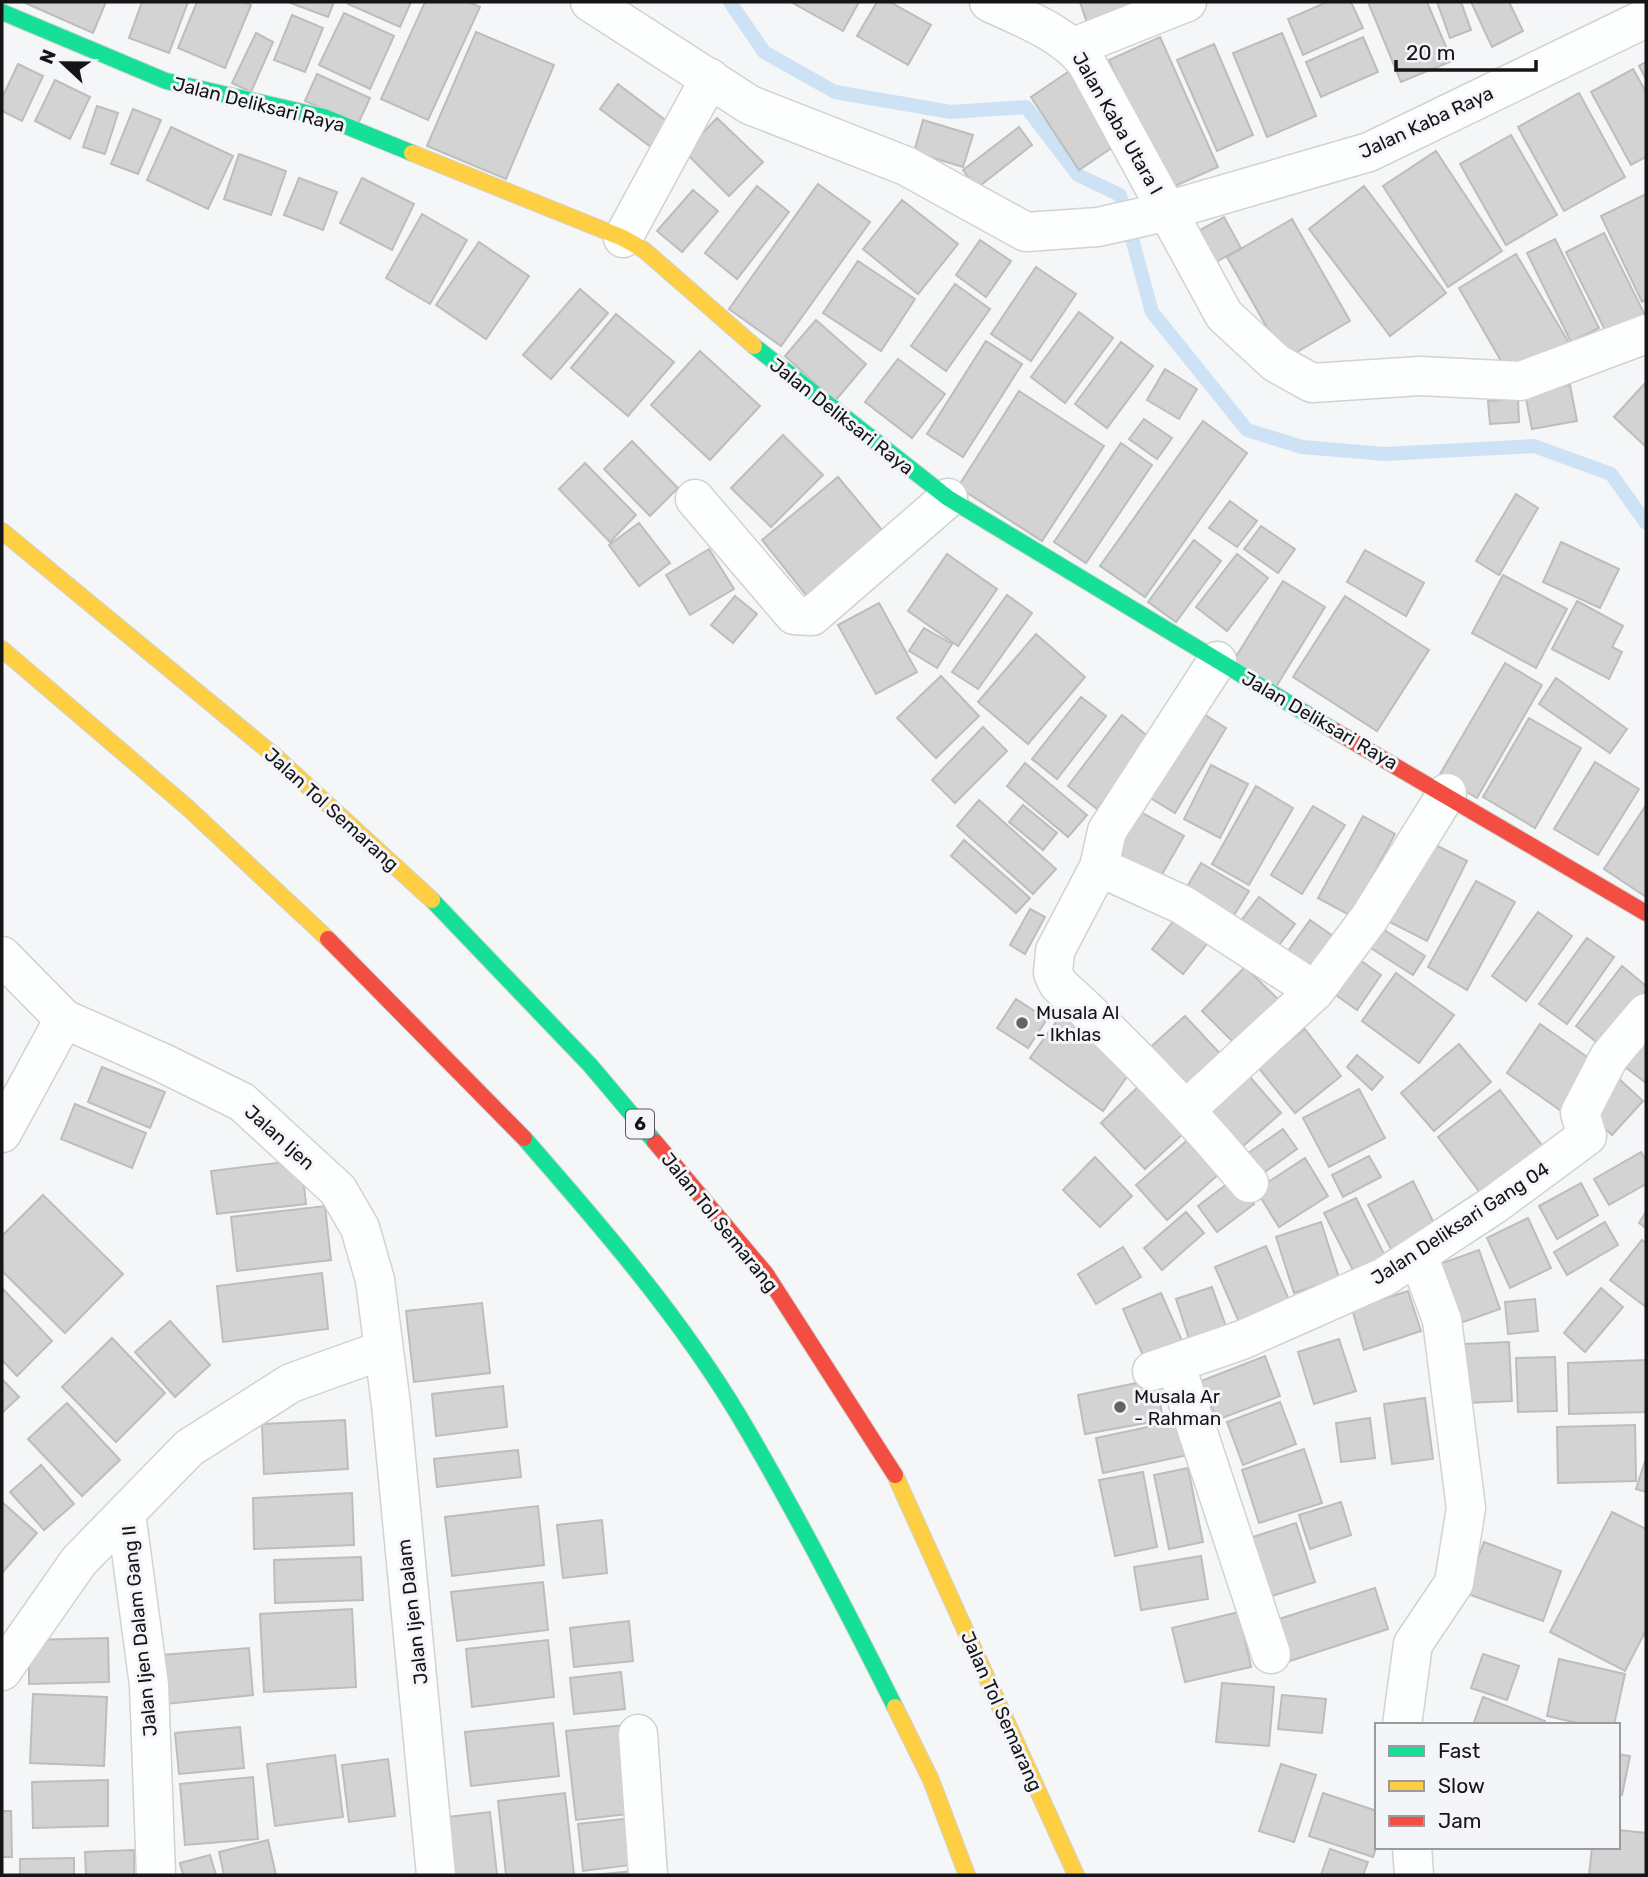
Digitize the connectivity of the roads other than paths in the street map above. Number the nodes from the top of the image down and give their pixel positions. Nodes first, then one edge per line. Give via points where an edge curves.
1 (590, 2) edge
2 (989, 2) edge
3 (1188, 2) edge
4 (2, 12) edge
5 (1646, 18) edge
6 (1074, 47) junction
7 (710, 78) junction
8 (1162, 212) junction
9 (623, 237) junction
10 (1646, 334) edge
11 (948, 498) junction
12 (695, 499) dead end
13 (2, 531) edge
14 (2, 649) edge
15 (1217, 661) junction
16 (1447, 793) junction
17 (1099, 867) junction
18 (1646, 913) edge
19 (2, 956) edge
20 (1315, 991) junction
21 (1646, 1013) edge
22 (64, 1019) junction
23 (1187, 1109) junction
24 (2, 1133) edge
25 (1249, 1183) dead end
26 (1418, 1255) junction
27 (383, 1350) junction
28 (126, 1513) junction
29 (1271, 1654) dead end
30 (2, 1671) edge
31 (1402, 1723) edge
32 (638, 1734) dead end
33 (1412, 1849) edge
34 (156, 1875) edge
35 (436, 1875) edge
36 (648, 1875) edge
37 (967, 1875) edge
38 (1076, 1875) edge
39 (1414, 1875) edge

1 - 7 street, Jalan Kaba Raya
2 - 6 street, Jalan Kaba Utara I via 1061,36
3 - 6 street
4 - 9 main road, Jalan Deliksari Raya via 166,81 324,117
5 - 8 street, Jalan Kaba Raya via 1369,152
6 - 8 street, Jalan Kaba Utara I via 1086,62
7 - 8 street, Jalan Kaba Raya via 750,105 906,166 1026,232 1098,227
7 - 9 street
8 - 10 street, Jalan Kaba Utara I via 1224,315 1276,363 1312,383 1420,376 1521,381
9 - 11 main road, Jalan Deliksari Raya via 644,250 783,372
11 - 12 street via 812,616 800,618
11 - 15 main road, Jalan Deliksari Raya
13 - 38 main road, Jalan Tol Semarang / 6 via 276,757 428,896 590,1065 766,1274 895,1476
14 - 37 main road via 188,808 362,971 520,1134 598,1224 738,1415 931,1780
15 - 16 main road, Jalan Deliksari Raya
15 - 17 street via 1107,831
16 - 18 main road, Jalan Deliksari Raya
16 - 20 street via 1370,917
17 - 20 street via 1183,905
17 - 23 street via 1055,951 1053,973 1058,984
19 - 22 street, Jalan Ijen
20 - 23 street
21 - 26 street, Jalan Deliksari Gang 04 via 1609,1057 1580,1113 1587,1136
22 - 24 street
22 - 27 street, Jalan Ijen via 242,1102 338,1190 360,1228 375,1280
23 - 25 street
26 - 29 street, Jalan Deliksari Gang 04 via 1384,1277 1278,1324 1163,1367
26 - 31 street via 1443,1320 1466,1508 1454,1583 1413,1644
27 - 28 street via 291,1383 189,1448
27 - 35 street, Jalan Ijen Dalam via 421,1687
28 - 30 street via 79,1561
28 - 34 street, Jalan Ijen Dalam Gang II via 149,1685
32 - 36 street
33 - 39 street

